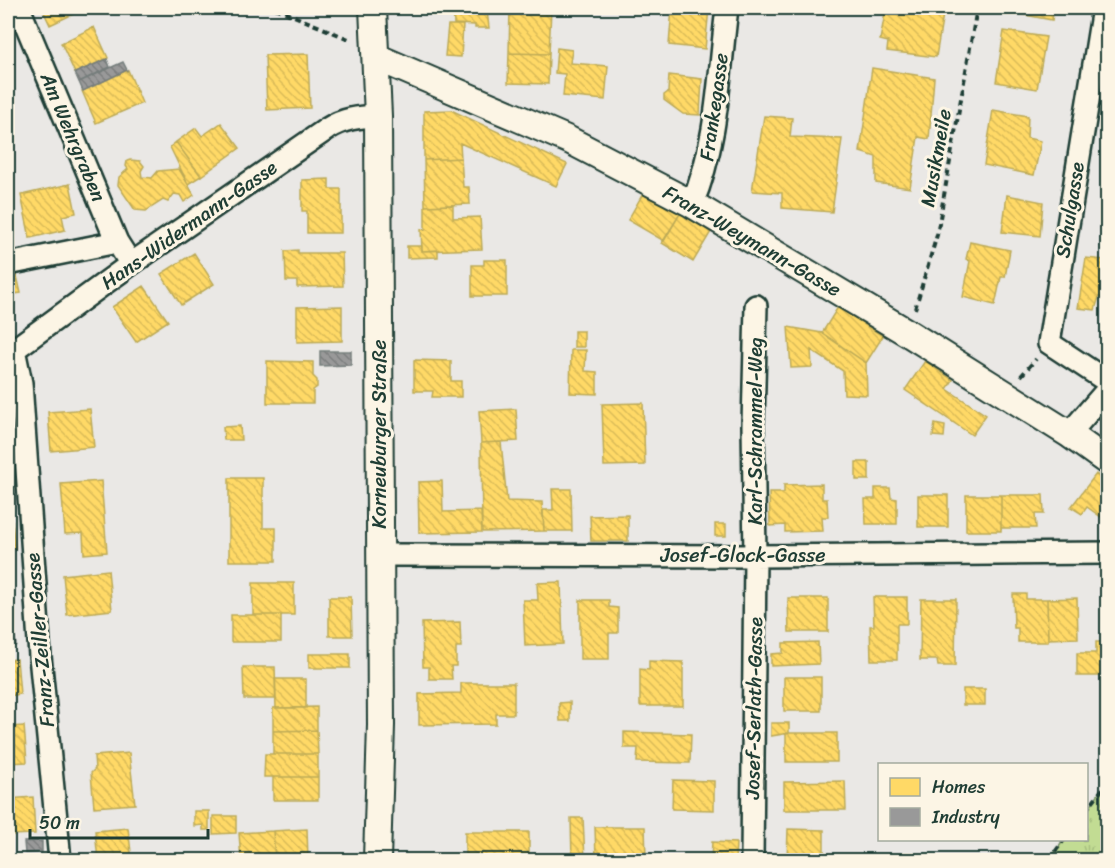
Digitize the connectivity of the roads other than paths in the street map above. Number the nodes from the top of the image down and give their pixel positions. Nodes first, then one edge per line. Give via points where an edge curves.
1 (19, 8) edge
2 (373, 8) edge
3 (727, 8) edge
4 (1103, 8) edge
5 (376, 57) junction
6 (378, 116) junction
7 (692, 204) junction
8 (117, 242) junction
9 (8, 264) edge
10 (131, 264) junction
11 (756, 306) dead end
12 (11, 352) edge
13 (1107, 382) edge
14 (1107, 389) edge
15 (1069, 434) junction
16 (1107, 462) edge
17 (1107, 553) edge
18 (379, 555) junction
19 (755, 556) junction
20 (60, 861) edge
21 (377, 861) edge
22 (752, 861) edge

1 - 8 street, Am Wehrgraben
2 - 5 street, Korneuburger Straße
3 - 7 street, Frankegasse via 710,151
4 - 13 street, Schulgasse via 1049,343
5 - 6 street, Korneuburger Straße
5 - 7 street, Franz-Weymann-Gasse via 568,140
6 - 10 street, Hans-Widermann-Gasse via 339,122
6 - 18 street, Korneuburger Straße
7 - 15 street, Franz-Weymann-Gasse
8 - 9 street
8 - 10 street, Am Wehrgraben
10 - 12 street, Hans-Widermann-Gasse
11 - 19 street, Karl-Schrammel-Weg
12 - 20 street, Franz-Zeiller-Gasse via 21,383 40,656
14 - 15 street
15 - 16 street, Franz-Weymann-Gasse
17 - 19 street, Josef-Glock-Gasse
18 - 19 street, Josef-Glock-Gasse
18 - 21 street, Korneuburger Straße via 381,725
19 - 22 street, Josef-Serlath-Gasse

